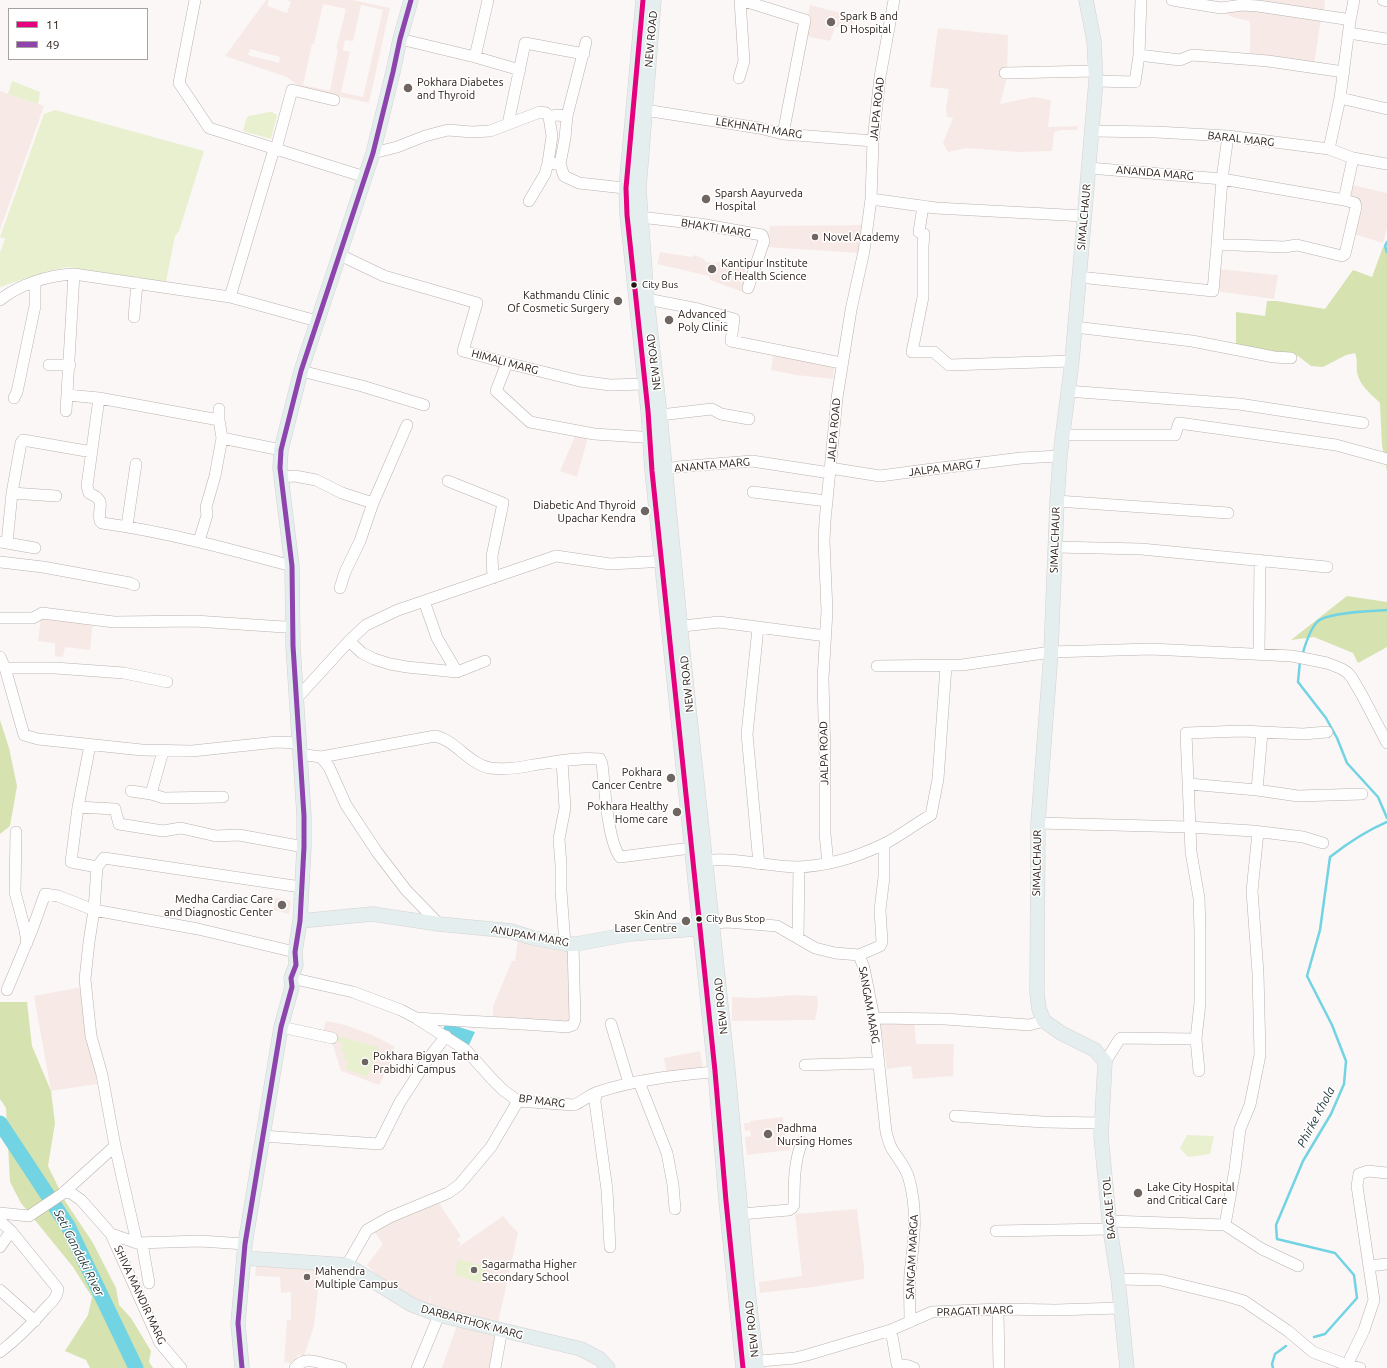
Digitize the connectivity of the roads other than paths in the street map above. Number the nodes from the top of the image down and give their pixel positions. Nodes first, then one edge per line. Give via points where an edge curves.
1 (195, 0) edge
2 (412, 0) edge
3 (488, 0) edge
4 (643, 0) edge
5 (654, 0) edge
6 (741, 0) edge
7 (894, 0) edge
8 (1086, 0) edge
9 (1141, 0) edge
10 (1172, 0) edge
11 (1354, 0) edge
12 (1383, 0) edge
13 (1387, 0) edge
14 (1350, 21) junction
15 (1349, 33) junction
16 (400, 39) junction
17 (1387, 39) edge
18 (586, 42) dead end
19 (584, 54) junction
20 (1139, 55) junction
21 (475, 57) junction
22 (520, 70) junction
23 (1344, 72) junction
24 (1005, 73) dead end
25 (1096, 76) junction
26 (739, 78) dead end
27 (1340, 98) junction
28 (334, 100) dead end
29 (1387, 109) edge
30 (645, 110) junction
31 (567, 116) junction
32 (550, 118) junction
33 (508, 124) junction
34 (1092, 131) junction
35 (783, 134) junction
36 (1228, 136) junction
37 (873, 141) junction
38 (275, 149) junction
39 (1329, 150) junction
40 (373, 152) junction
41 (1353, 158) junction
42 (554, 163) junction
43 (1387, 164) edge
44 (1089, 168) junction
45 (365, 177) junction
46 (1222, 179) junction
47 (632, 189) junction
48 (871, 199) junction
49 (1344, 200) junction
50 (529, 201) dead end
51 (923, 206) junction
52 (1084, 216) junction
53 (640, 217) junction
54 (1217, 245) junction
55 (340, 255) junction
56 (74, 274) junction
57 (1079, 277) junction
58 (35, 282) junction
59 (137, 283) junction
60 (748, 288) dead end
61 (230, 297) junction
62 (647, 299) junction
63 (0, 300) edge
64 (134, 317) dead end
65 (317, 322) junction
66 (1075, 328) junction
67 (1291, 358) dead end
68 (1072, 361) junction
69 (507, 363) junction
70 (841, 363) junction
71 (49, 365) dead end
72 (70, 365) junction
73 (301, 370) junction
74 (645, 384) junction
75 (1067, 391) junction
76 (67, 395) junction
77 (14, 398) dead end
78 (99, 398) junction
79 (424, 405) dead end
80 (66, 411) dead end
81 (660, 415) junction
82 (749, 419) dead end
83 (1363, 423) dead end
84 (407, 425) dead end
85 (1062, 435) junction
86 (222, 438) junction
87 (656, 438) junction
88 (280, 450) junction
89 (92, 452) junction
90 (1060, 456) junction
91 (1387, 459) edge
92 (136, 464) dead end
93 (665, 470) junction
94 (830, 471) junction
95 (281, 477) junction
96 (448, 482) dead end
97 (752, 492) dead end
98 (12, 493) junction
99 (56, 496) dead end
100 (1057, 501) junction
101 (828, 502) junction
102 (373, 503) junction
103 (1228, 513) dead end
104 (127, 526) junction
105 (199, 541) junction
106 (4, 542) edge
107 (1055, 547) junction
108 (35, 548) dead end
109 (1260, 560) junction
110 (668, 561) junction
111 (0, 562) edge
112 (292, 566) junction
113 (1327, 567) dead end
114 (492, 578) junction
115 (134, 585) dead end
116 (340, 588) dead end
117 (424, 601) junction
118 (0, 618) edge
119 (293, 626) junction
120 (675, 626) junction
121 (758, 628) junction
122 (826, 636) junction
123 (349, 641) junction
124 (1051, 652) junction
125 (1259, 654) junction
126 (0, 657) edge
127 (485, 661) dead end
128 (877, 666) dead end
129 (946, 666) junction
130 (6, 668) junction
131 (456, 672) junction
132 (167, 682) dead end
133 (297, 698) junction
134 (1262, 732) junction
135 (1327, 732) dead end
136 (1387, 743) edge
137 (90, 745) junction
138 (299, 748) junction
139 (163, 751) junction
140 (321, 757) junction
141 (562, 761) junction
142 (1189, 784) junction
143 (1257, 790) junction
144 (131, 791) dead end
145 (151, 794) junction
146 (1362, 794) dead end
147 (223, 797) dead end
148 (78, 807) junction
149 (1038, 824) junction
150 (1190, 827) junction
151 (16, 832) dead end
152 (1258, 832) junction
153 (884, 844) junction
154 (1323, 844) dead end
155 (304, 846) junction
156 (697, 847) junction
157 (699, 861) junction
158 (828, 863) junction
159 (759, 864) junction
160 (98, 867) junction
161 (798, 867) junction
162 (301, 887) junction
163 (94, 910) junction
164 (300, 921) junction
165 (439, 924) junction
166 (706, 926) junction
167 (798, 938) junction
168 (27, 943) junction
169 (569, 944) junction
170 (295, 952) junction
171 (859, 955) junction
172 (291, 978) junction
173 (7, 990) dead end
174 (416, 1018) junction
175 (874, 1018) junction
176 (1044, 1021) junction
177 (611, 1024) dead end
178 (280, 1027) junction
179 (446, 1036) junction
180 (332, 1038) dead end
181 (1196, 1039) junction
182 (1105, 1062) junction
183 (879, 1063) junction
184 (805, 1065) dead end
185 (722, 1071) junction
186 (1199, 1071) dead end
187 (634, 1082) junction
188 (596, 1093) junction
189 (518, 1101) junction
190 (955, 1116) dead end
191 (1101, 1123) junction
192 (262, 1136) junction
193 (802, 1142) dead end
194 (115, 1146) junction
195 (892, 1149) joint
196 (1387, 1173) edge
197 (63, 1193) junction
198 (675, 1210) dead end
199 (0, 1213) edge
200 (741, 1214) junction
201 (0, 1221) edge
202 (1110, 1225) junction
203 (1225, 1225) junction
204 (996, 1230) dead end
205 (11, 1231) junction
206 (111, 1234) junction
207 (139, 1243) junction
208 (0, 1247) edge
209 (610, 1247) dead end
210 (245, 1251) junction
211 (1387, 1264) edge
212 (347, 1265) junction
213 (1298, 1266) dead end
214 (1369, 1266) junction
215 (1118, 1279) junction
216 (149, 1283) dead end
217 (0, 1290) edge
218 (1120, 1308) junction
219 (998, 1309) junction
220 (439, 1315) junction
221 (35, 1321) junction
222 (910, 1322) junction
223 (502, 1329) junction
224 (891, 1330) junction
225 (0, 1352) edge
226 (750, 1365) edge
227 (1347, 1365) junction
228 (181, 1368) edge
229 (242, 1368) edge
230 (295, 1368) edge
231 (341, 1368) edge
232 (417, 1368) edge
233 (495, 1368) edge
234 (608, 1368) edge
235 (914, 1368) edge
236 (999, 1368) edge
237 (1127, 1368) edge
238 (1360, 1368) edge

1 - 38 street via 179,83 209,128
2 - 16 main road
3 - 21 street
4 - 47 main road, NEW ROAD
5 - 30 main road, NEW ROAD
6 - 26 street via 744,61
6 - 35 street via 805,20
7 - 37 street, JALPA ROAD via 880,77
8 - 25 main road, SIMALCHAUR via 1094,41
9 - 20 street
10 - 14 street via 1221,8 1258,6
11 - 14 street
12 - 13 street
14 - 15 street
15 - 17 street
15 - 23 street
16 - 21 street
16 - 40 main road
18 - 19 street
19 - 22 street via 525,43
19 - 31 street
20 - 23 street via 1180,60 1192,55 1268,61
20 - 25 street via 1135,82
21 - 22 street
22 - 33 street
23 - 27 street
24 - 25 street
25 - 34 main road, SIMALCHAUR
27 - 29 street
27 - 39 street
28 - 38 street via 292,90
30 - 35 street, LEKHNATH MARG
30 - 47 main road, NEW ROAD
31 - 32 street via 556,115
31 - 42 street via 565,138
32 - 33 street via 546,113 540,112
32 - 42 street
33 - 40 street via 490,131 448,130
34 - 36 street, BARAL MARG
34 - 44 main road, SIMALCHAUR
35 - 37 street, LEKHNATH MARG
36 - 39 street, BARAL MARG
36 - 46 street
37 - 48 street, JALPA ROAD
38 - 45 street
38 - 61 street
39 - 41 street, BARAL MARG
40 - 45 main road
41 - 43 street, BARAL MARG
41 - 49 street
42 - 47 street via 564,176 579,184
42 - 50 street
44 - 46 street, ANANDA MARG
44 - 52 main road, SIMALCHAUR
45 - 55 main road
46 - 49 street, ANANDA MARG
46 - 54 street
47 - 53 main road, NEW ROAD
47 - 74 main road, NEW ROAD via 627,215
48 - 51 street
48 - 70 street, JALPA ROAD via 864,251
49 - 54 street via 1355,203 1356,207 1345,254 1342,256 1297,245
51 - 52 street
51 - 68 street via 919,232 924,234 923,297 912,352 934,352 949,365
52 - 57 main road, SIMALCHAUR
53 - 60 street, BHAKTI MARG via 762,235 764,241
53 - 62 main road, NEW ROAD
54 - 57 street via 1213,291
55 - 65 main road
55 - 69 street, HIMALI MARG via 384,276 477,303 463,351
56 - 58 street
56 - 59 street
56 - 72 street
57 - 66 main road, SIMALCHAUR
58 - 63 street
58 - 77 street via 34,314
59 - 61 street
59 - 64 street
61 - 65 street
62 - 70 street via 734,319 731,341
62 - 81 main road, NEW ROAD
65 - 73 main road
66 - 67 street via 1192,341
66 - 68 main road, SIMALCHAUR
68 - 75 main road, SIMALCHAUR
69 - 74 street, HIMALI MARG via 580,381 610,385
69 - 87 street via 496,391 530,422 594,434
70 - 94 street, JALPA ROAD
71 - 72 street
72 - 76 street
73 - 79 street
73 - 88 main road
74 - 87 main road, NEW ROAD
75 - 83 street via 1239,404
75 - 85 main road, SIMALCHAUR
76 - 78 street
76 - 80 street
78 - 86 street via 219,414
78 - 89 street
81 - 82 street via 712,409 721,414
81 - 87 main road, NEW ROAD
84 - 102 street
85 - 90 main road, SIMALCHAUR
85 - 91 street via 1175,435 1179,423 1336,446
86 - 88 street
86 - 105 street via 206,507 207,516
87 - 93 main road, NEW ROAD
87 - 110 main road, NEW ROAD
88 - 95 main road
89 - 98 street via 23,440
89 - 104 street via 87,489 100,501 100,521
90 - 94 street, JALPA MARG 7 via 1022,458 880,476
90 - 100 main road, SIMALCHAUR
92 - 104 street
93 - 94 street, ANANTA MARG via 752,461
93 - 110 main road, NEW ROAD
94 - 101 street, JALPA ROAD
95 - 102 street via 295,476 316,480 342,493
95 - 112 main road
96 - 114 street via 503,503 492,556
97 - 101 street
98 - 99 street
98 - 106 street
100 - 103 street
100 - 107 main road, SIMALCHAUR
101 - 122 street, JALPA ROAD via 824,541
102 - 116 street
104 - 105 street
105 - 112 street
106 - 108 street
107 - 109 street via 1141,549
107 - 124 main road, SIMALCHAUR
109 - 113 street
109 - 125 street
110 - 114 street via 610,564 556,556
110 - 120 main road, NEW ROAD
111 - 115 street via 43,567
112 - 119 main road
114 - 117 street
117 - 123 street via 366,625
117 - 131 street via 437,638
118 - 119 street via 33,618 42,613 114,622 195,621
119 - 133 main road
120 - 121 street via 719,622
120 - 156 main road, NEW ROAD
121 - 122 street
121 - 159 street via 747,734
122 - 158 street, JALPA ROAD via 823,679 825,834
123 - 131 street via 374,659 390,664
123 - 133 street
124 - 125 street via 1151,649
124 - 129 street
124 - 149 main road, SIMALCHAUR
125 - 136 street via 1292,656 1327,663 1342,669 1352,678
126 - 130 street
127 - 131 street
128 - 129 street
129 - 153 street via 938,779 931,815
130 - 132 street via 55,668 124,673
130 - 137 street via 24,735
133 - 138 main road
134 - 135 street
134 - 142 street via 1186,733
134 - 143 street
137 - 139 street
137 - 148 street
138 - 139 street via 277,742 192,751
138 - 140 street
138 - 155 main road
139 - 145 street
140 - 141 street via 435,736 441,737 489,768 510,769
140 - 165 street via 329,767 346,805 377,852 406,890
141 - 156 street via 600,759 610,825 620,856
141 - 169 street via 565,808 559,839 561,891
142 - 143 street
142 - 150 street
143 - 146 street via 1298,796
144 - 145 street
145 - 147 street via 164,798
148 - 155 street via 116,809 118,824 163,831 181,828 216,836 239,835
148 - 160 street via 71,862
149 - 150 street
149 - 176 main road, SIMALCHAUR via 1037,993 1038,1009
150 - 152 street
150 - 181 street via 1191,855 1199,898 1200,931 1200,1003
151 - 168 street via 15,892
152 - 154 street via 1303,836
152 - 203 street via 1252,891 1260,1055 1250,1105 1240,1129
153 - 158 street
153 - 171 street via 880,910 882,942 880,946
155 - 162 main road
156 - 157 main road, NEW ROAD
157 - 159 street via 724,860
157 - 166 main road, NEW ROAD
158 - 161 street
159 - 161 street
160 - 162 street via 104,858
160 - 163 street
161 - 167 street
162 - 164 main road
163 - 168 street via 58,896 45,894
163 - 170 street via 198,929
163 - 194 street via 85,979 91,1036 102,1075
164 - 165 main road, ANUPAM MARG via 372,914
164 - 170 main road
165 - 169 main road, ANUPAM MARG via 511,931 533,938
166 - 167 street, SANGAM MARG via 727,922 777,926
166 - 169 main road, ANUPAM MARG
166 - 185 main road, NEW ROAD
167 - 171 street, SANGAM MARG via 815,948
168 - 173 street
169 - 174 street via 575,1020 573,1025 567,1027
170 - 172 main road via 296,965
171 - 175 street, SANGAM MARG
172 - 174 street, BP MARG via 353,992
172 - 178 main road via 292,987
174 - 179 street, BP MARG
175 - 176 street via 945,1019 1029,1026
175 - 183 street, SANGAM MARG
176 - 182 main road via 1061,1033 1095,1050
177 - 187 street
178 - 180 street
178 - 192 main road
179 - 189 street, BP MARG via 466,1050 503,1090
179 - 192 street via 400,1102 379,1144
181 - 182 street via 1121,1038
181 - 186 street
182 - 191 main road, BAGALE TOL
183 - 184 street
183 - 195 street, SANGAM MARG via 886,1132
185 - 187 street, BP MARG
185 - 200 main road, NEW ROAD
185 - 226 main road, NEW ROAD via 726,1201
187 - 188 street, BP MARG
187 - 198 street via 667,1153
188 - 189 street, BP MARG via 574,1105
188 - 209 street via 595,1102 607,1190
189 - 212 street via 491,1147 459,1185 448,1193 390,1217 367,1230
190 - 191 street via 1078,1124
191 - 202 main road, BAGALE TOL
192 - 210 main road
193 - 200 street via 794,1180 792,1208
194 - 197 street
194 - 207 street
195 - 222 street, SANGAM MARGA via 909,1178 914,1208
196 - 214 street via 1368,1171 1359,1174 1357,1186
197 - 199 street via 29,1216
197 - 206 street via 72,1193 81,1200
200 - 226 main road, NEW ROAD
201 - 205 street
202 - 203 street
202 - 204 street
202 - 215 main road, BAGALE TOL
203 - 213 street via 1262,1249
205 - 208 street
205 - 221 street via 58,1289 57,1296
206 - 207 street, SHIVA MANDIR MARG
206 - 228 street, SHIVA MANDIR MARG via 160,1343
207 - 210 street, SHIVA MANDIR MARG via 200,1241
207 - 216 street
210 - 212 main road, DARBARTHOK MARG
210 - 229 main road via 238,1323
211 - 214 street
212 - 220 main road, DARBARTHOK MARG via 412,1305
214 - 227 street via 1374,1300 1364,1330
215 - 218 main road, BAGALE TOL
215 - 227 street via 1161,1280 1244,1301 1288,1331 1313,1352
217 - 221 street
218 - 219 street, PRAGATI MARG
218 - 237 main road, BAGALE TOL
219 - 222 street, PRAGATI MARG via 932,1312
219 - 236 street
220 - 223 main road, DARBARTHOK MARG
220 - 232 street
221 - 225 street
222 - 224 street, PRAGATI MARG
223 - 233 street
223 - 234 main road, DARBARTHOK MARG via 581,1349 600,1359
224 - 226 street, PRAGATI MARG via 795,1358
224 - 235 street via 897,1364
227 - 238 street
230 - 231 street via 299,1363 306,1361

